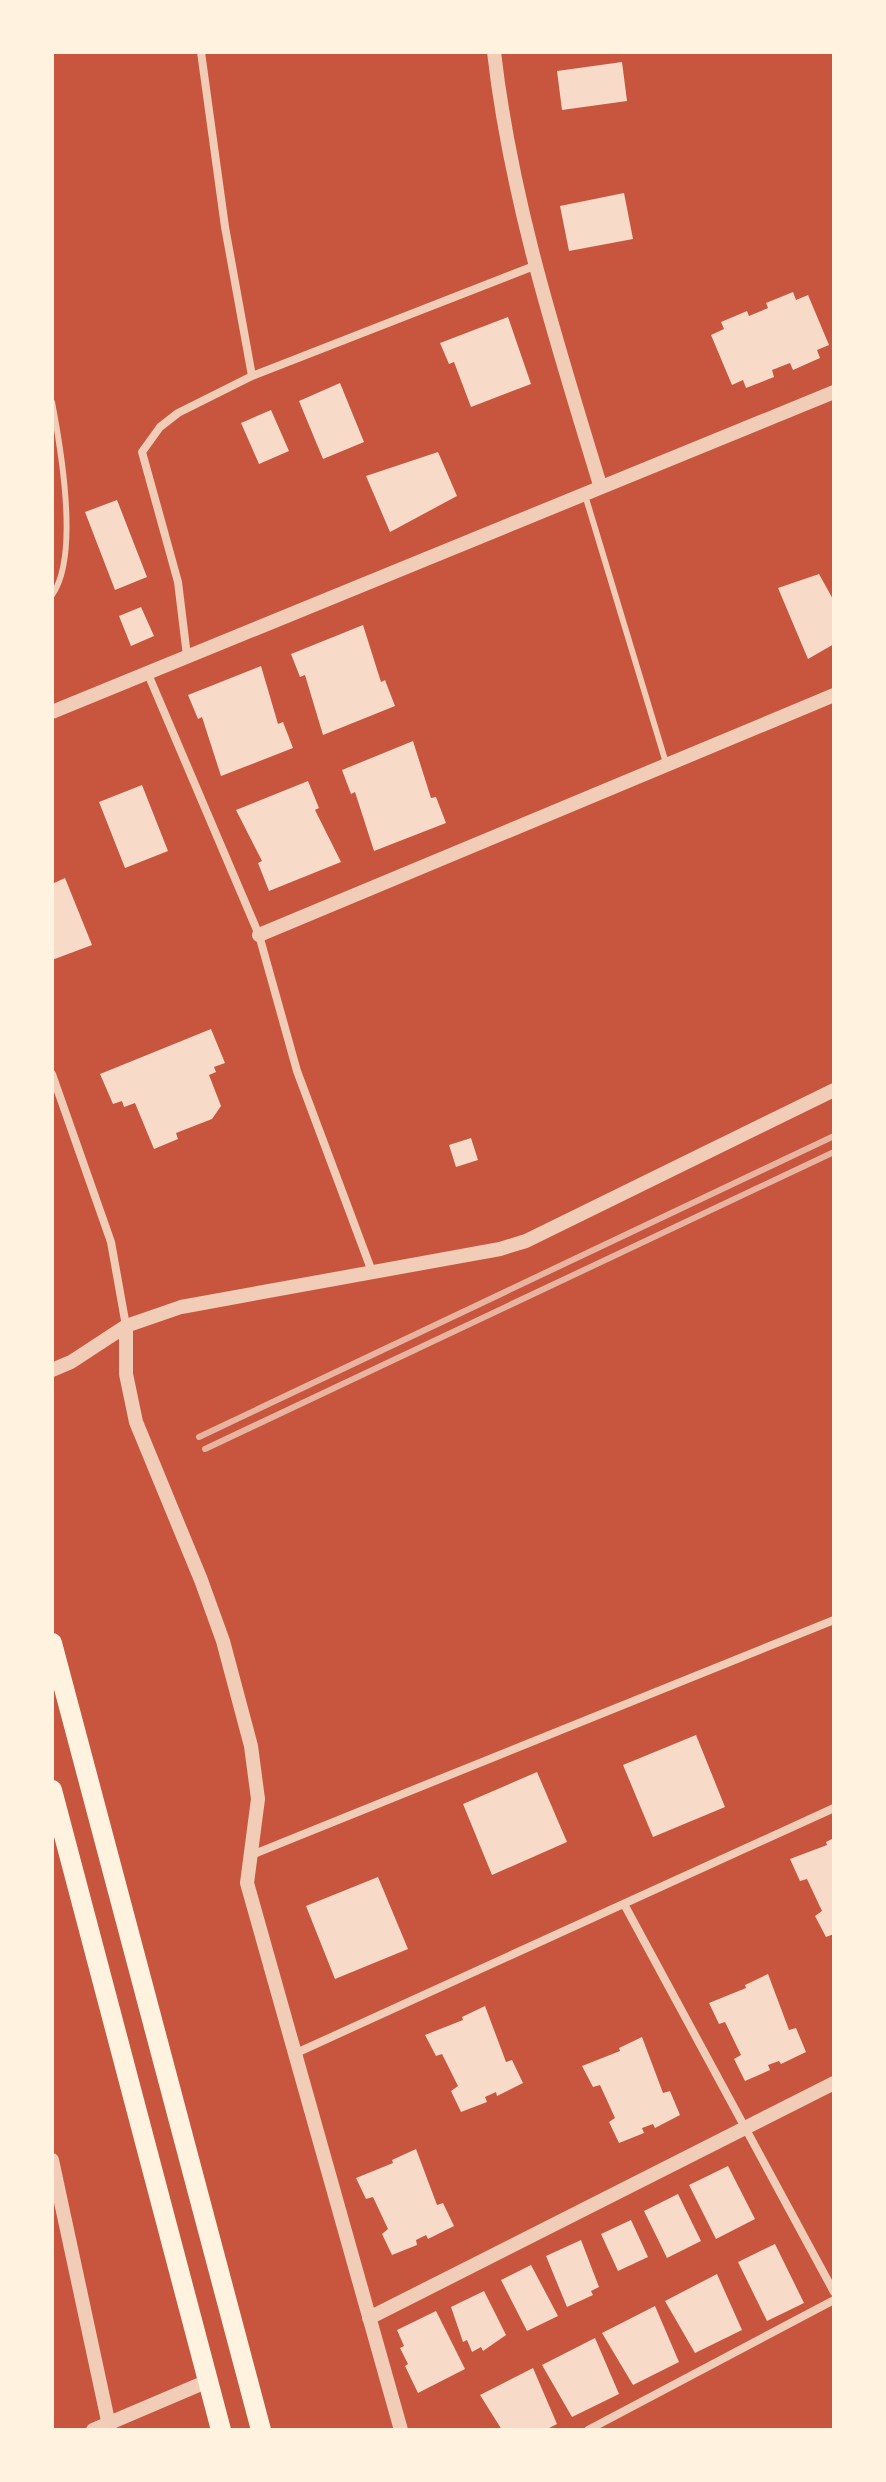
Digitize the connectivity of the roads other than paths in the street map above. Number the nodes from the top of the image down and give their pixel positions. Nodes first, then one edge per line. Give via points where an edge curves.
1 (201, 52) edge
2 (494, 52) edge
3 (534, 266) junction
4 (252, 376) junction
5 (834, 392) edge
6 (52, 402) edge
7 (600, 485) junction
8 (584, 491) junction
9 (52, 595) edge
10 (187, 656) junction
11 (148, 674) junction
12 (834, 695) edge
13 (52, 712) edge
14 (666, 763) junction
15 (259, 935) junction
16 (52, 1074) edge
17 (834, 1090) edge
18 (371, 1269) junction
19 (126, 1326) junction
20 (52, 1370) edge
21 (834, 1620) edge
22 (52, 1643) edge
23 (52, 1790) edge
24 (834, 1808) edge
25 (248, 1856) junction
26 (624, 1904) junction
27 (294, 2054) junction
28 (834, 2083) edge
29 (746, 2128) junction
30 (53, 2166) edge
31 (834, 2292) edge
32 (834, 2300) edge
33 (369, 2318) junction
34 (208, 2381) junction
35 (109, 2427) edge
36 (602, 2427) edge
37 (93, 2430) edge
38 (221, 2430) edge
39 (261, 2430) edge
40 (401, 2430) edge
41 (588, 2430) edge

1 - 4 street
2 - 3 street via 503,123
3 - 4 street
3 - 7 street
4 - 10 street via 178,413 142,452 178,582
5 - 7 street
6 - 9 lane via 66,549 64,571
7 - 8 street
8 - 10 street
8 - 14 lane
10 - 11 street
11 - 13 street
11 - 15 street
12 - 14 street
14 - 15 street
15 - 18 street via 297,1071
16 - 19 street via 111,1242
17 - 18 street via 526,1241
18 - 19 street via 181,1307
19 - 20 street
19 - 25 street via 126,1374 136,1422 210,1604 251,1746 258,1799
21 - 25 street
22 - 39 main road
23 - 34 main road
24 - 26 street
25 - 27 street via 247,1883
26 - 27 street
26 - 29 street
27 - 33 street
28 - 29 street
29 - 31 street
29 - 33 street
30 - 35 street
32 - 36 street
33 - 40 street
34 - 35 street
34 - 38 main road
35 - 37 street
36 - 41 street

